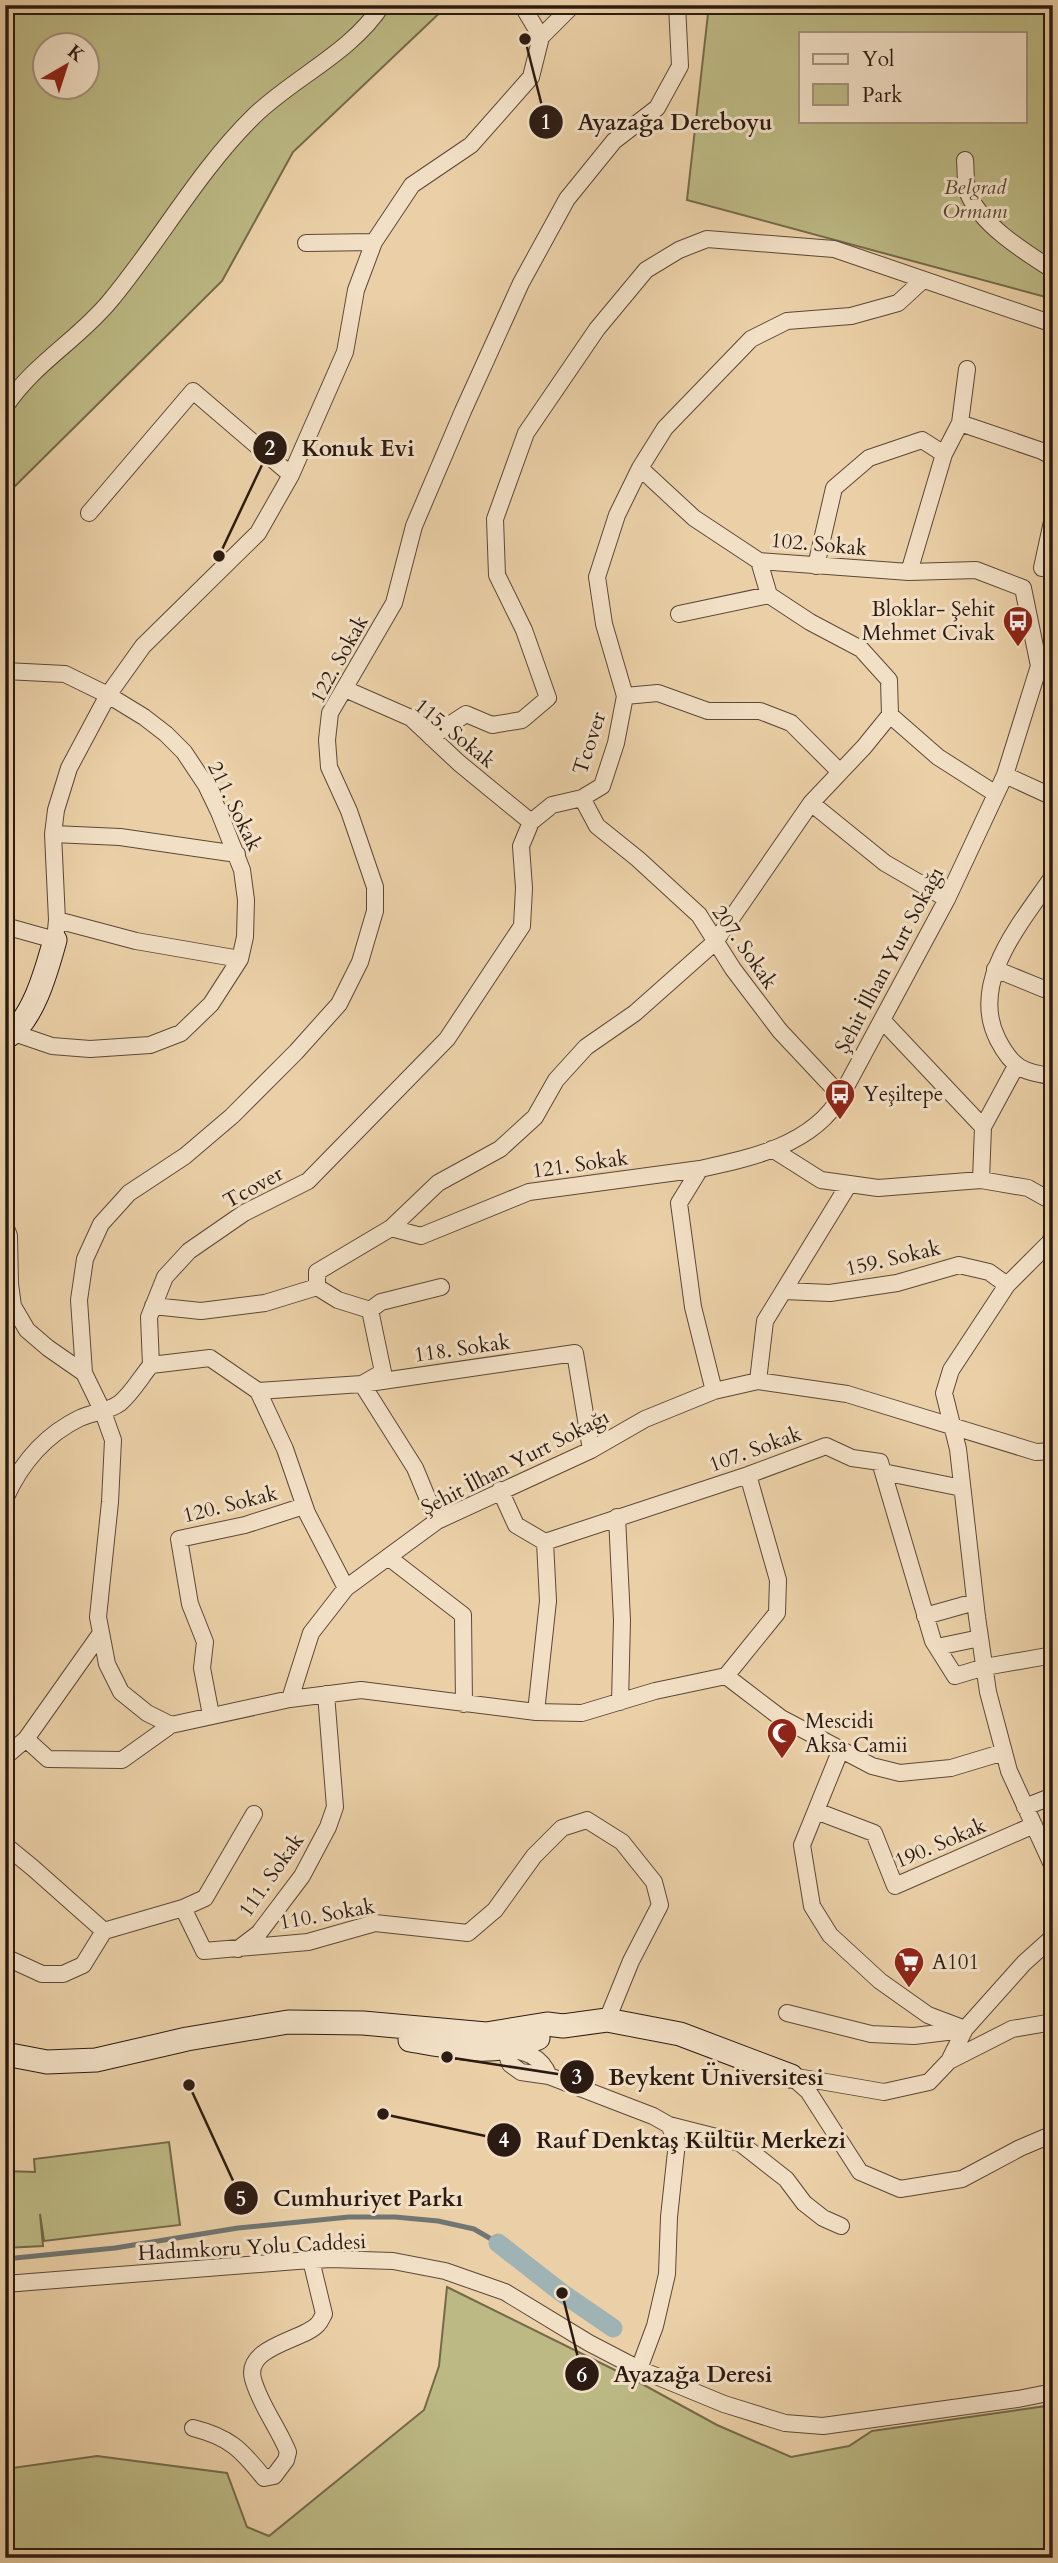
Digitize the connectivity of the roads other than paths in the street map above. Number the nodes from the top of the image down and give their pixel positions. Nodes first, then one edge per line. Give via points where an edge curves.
1 (382, 5) edge
2 (522, 5) edge
3 (573, 5) edge
4 (677, 5) edge
5 (541, 37) junction
6 (965, 160) dead end
7 (374, 242) junction
8 (306, 243) dead end
9 (1053, 271) edge
10 (923, 280) junction
11 (1053, 324) edge
12 (967, 369) dead end
13 (5, 407) edge
14 (960, 423) junction
15 (944, 454) junction
16 (1053, 457) edge
17 (640, 468) junction
18 (290, 475) junction
19 (89, 513) dead end
20 (1053, 517) edge
21 (759, 561) junction
22 (816, 566) junction
23 (1047, 566) edge
24 (909, 572) junction
25 (1023, 588) junction
26 (769, 595) junction
27 (679, 614) dead end
28 (5, 671) edge
29 (345, 689) junction
30 (108, 695) junction
31 (625, 696) junction
32 (890, 715) junction
33 (431, 737) junction
34 (840, 772) junction
35 (1005, 775) junction
36 (996, 794) junction
37 (1053, 797) edge
38 (582, 798) junction
39 (811, 803) junction
40 (531, 822) junction
41 (53, 834) junction
42 (237, 854) junction
43 (1053, 876) edge
44 (947, 899) junction
45 (5, 926) edge
46 (56, 930) junction
47 (715, 942) junction
48 (240, 959) junction
49 (995, 969) junction
50 (1053, 990) edge
51 (883, 1021) junction
52 (10, 1035) edge
53 (1016, 1066) junction
54 (1053, 1076) edge
55 (841, 1096) junction
56 (983, 1127) junction
57 (772, 1149) junction
58 (700, 1169) junction
59 (981, 1180) junction
60 (849, 1184) junction
61 (1053, 1202) edge
62 (5, 1225) edge
63 (391, 1228) junction
64 (1053, 1234) edge
65 (1007, 1285) junction
66 (317, 1287) junction
67 (441, 1287) dead end
68 (783, 1291) junction
69 (153, 1306) junction
70 (370, 1310) junction
71 (151, 1365) junction
72 (85, 1373) junction
73 (758, 1381) junction
74 (362, 1384) junction
75 (258, 1391) junction
76 (713, 1391) junction
77 (103, 1412) junction
78 (952, 1427) junction
79 (591, 1450) junction
80 (1053, 1451) edge
81 (883, 1472) junction
82 (748, 1475) junction
83 (962, 1488) junction
84 (500, 1490) junction
85 (5, 1499) edge
86 (304, 1506) junction
87 (617, 1517) junction
88 (437, 1521) junction
89 (545, 1542) junction
90 (388, 1557) junction
91 (346, 1588) junction
92 (975, 1602) junction
93 (925, 1616) junction
94 (101, 1633) junction
95 (980, 1638) junction
96 (937, 1647) junction
97 (1053, 1654) edge
98 (985, 1667) junction
99 (726, 1676) junction
100 (326, 1694) junction
101 (290, 1699) junction
102 (620, 1702) junction
103 (464, 1704) junction
104 (536, 1712) junction
105 (211, 1715) junction
106 (171, 1725) junction
107 (26, 1739) junction
108 (841, 1749) junction
109 (1004, 1752) junction
110 (5, 1758) edge
111 (1053, 1796) edge
112 (1025, 1807) junction
113 (816, 1811) junction
114 (254, 1814) dead end
115 (1034, 1825) junction
116 (5, 1845) edge
117 (1053, 1867) edge
118 (183, 1908) junction
119 (104, 1931) junction
120 (1053, 1937) edge
121 (238, 1949) junction
122 (5, 1957) edge
123 (787, 2014) dead end
124 (607, 2020) junction
125 (1053, 2022) edge
126 (965, 2029) junction
127 (504, 2040) junction
128 (5, 2054) edge
129 (949, 2061) junction
130 (5, 2065) edge
131 (792, 2076) junction
132 (669, 2126) junction
133 (1053, 2134) edge
134 (841, 2226) dead end
135 (311, 2260) junction
136 (5, 2284) edge
137 (639, 2369) junction
138 (1053, 2392) edge
139 (193, 2428) dead end

1 - 13 street via 360,33 255,115 109,303 20,385
2 - 5 street
3 - 5 street
4 - 29 street, 122. Sokak via 680,66 657,107 614,141 567,199 521,283 414,526 394,603
5 - 7 street via 531,77 471,145 412,185
6 - 9 street via 968,192 986,219
7 - 8 street
7 - 18 street via 356,290 345,352
10 - 11 street
10 - 17 street, Tcover via 898,303 851,316 787,321 751,339 664,428
10 - 33 street via 834,249 707,239 646,270 597,329 526,433 495,519 497,575 524,630 548,698 522,720 492,725 466,714
12 - 14 street
14 - 15 street
14 - 16 street
15 - 22 street via 922,440 869,458 834,488
15 - 24 street
17 - 21 street, 102. Sokak via 694,518
17 - 31 street, Tcover via 617,515 597,577 604,624
18 - 19 street via 193,391
18 - 30 street via 258,533 143,646
20 - 23 street
21 - 22 street, 102. Sokak
21 - 26 street
22 - 24 street, 102. Sokak
23 - 25 street
24 - 25 street, 102. Sokak via 976,570
25 - 35 street, Şehit İlhan Yurt Sokağı via 1039,666
26 - 27 street
26 - 32 street via 861,649 889,680
28 - 30 street, 211. Sokak via 65,674
29 - 33 street, 115. Sokak via 411,718
29 - 72 street, 122. Sokak via 330,713 327,740 329,767 375,887 374,911 360,962 340,1004 287,1061 232,1116 185,1156 129,1193 101,1224 85,1259 79,1300
30 - 41 street via 69,768
30 - 42 street, 211. Sokak via 144,717 184,752 206,785
31 - 34 street via 658,693 708,711 760,711 791,723
31 - 38 street, Tcover via 602,786
32 - 34 street
32 - 36 street via 938,757
33 - 40 street, 115. Sokak
34 - 39 street
35 - 36 street, Şehit İlhan Yurt Sokağı
35 - 37 street
36 - 44 street, Şehit İlhan Yurt Sokağı
38 - 40 street, Tcover via 552,805
38 - 47 street, 207. Sokak via 597,826 699,915
39 - 44 street via 885,863
39 - 47 street
40 - 69 street, Tcover via 521,846 522,926 447,1040 308,1181 244,1213 189,1251 164,1278
41 - 42 street via 120,837
41 - 46 street
42 - 48 street, 211. Sokak via 246,900
43 - 49 street
44 - 51 street, Şehit İlhan Yurt Sokağı
45 - 46 street
46 - 48 street
46 - 52 street via 43,987
47 - 55 street, 207. Sokak via 780,1031
47 - 63 street via 635,1013 586,1047 556,1080 535,1117 500,1149 438,1183
48 - 52 street, 211. Sokak via 211,1004 181,1033 150,1045 90,1049 52,1046
49 - 50 street
49 - 53 street via 988,1007 994,1033
51 - 55 street, Şehit İlhan Yurt Sokağı
51 - 56 street
53 - 54 street
53 - 56 street
55 - 57 street, Şehit İlhan Yurt Sokağı via 832,1112 802,1137
56 - 59 street
57 - 58 street, Şehit İlhan Yurt Sokağı
57 - 60 street via 821,1180
58 - 63 street, 121. Sokak via 529,1192 421,1236
58 - 76 street via 679,1203 693,1307
59 - 60 street via 878,1188
59 - 61 street via 1028,1188
60 - 68 street
62 - 72 street via 13,1306 27,1330
63 - 66 street via 317,1272
64 - 65 street
65 - 68 street, 159. Sokak via 989,1272 959,1265 897,1283 830,1293
65 - 78 street via 951,1370 944,1393
66 - 69 street via 265,1303 201,1311
66 - 70 street via 338,1300
67 - 70 street via 381,1302
68 - 73 street via 765,1321
69 - 71 street, Tcover via 149,1317
70 - 74 street via 383,1372
71 - 75 street via 210,1359
71 - 77 street via 120,1403
72 - 77 street
73 - 76 street, Şehit İlhan Yurt Sokağı
73 - 78 street via 848,1394
74 - 75 street, 118. Sokak
74 - 79 street, 118. Sokak via 575,1353
74 - 88 street via 415,1468
75 - 86 street via 285,1449
76 - 79 street, Şehit İlhan Yurt Sokağı via 645,1419
77 - 85 street via 54,1432 34,1451
77 - 94 street via 113,1440 98,1617
78 - 80 street via 1036,1452
78 - 83 street
79 - 84 street, Şehit İlhan Yurt Sokağı
81 - 82 street, 107. Sokak via 880,1462 852,1458 825,1446
81 - 83 street
81 - 93 street
82 - 87 street, 107. Sokak
82 - 99 street via 778,1580 777,1613
83 - 92 street
84 - 88 street, Şehit İlhan Yurt Sokağı
84 - 89 street via 516,1525
86 - 91 street
86 - 105 street, 120. Sokak via 179,1539 190,1604 205,1642 202,1668
87 - 89 street, 107. Sokak
87 - 102 street
88 - 90 street, Şehit İlhan Yurt Sokağı
89 - 104 street via 548,1601
90 - 91 street, Şehit İlhan Yurt Sokağı
90 - 103 street via 463,1615
91 - 101 street, Şehit İlhan Yurt Sokağı via 311,1633
92 - 93 street
92 - 95 street
93 - 96 street
94 - 106 street via 107,1664 121,1692
94 - 107 street
95 - 96 street
95 - 98 street
96 - 98 street via 955,1676
97 - 98 street
98 - 109 street
99 - 102 street
99 - 108 street via 781,1718
100 - 101 street
100 - 103 street via 361,1690
100 - 121 street, 111. Sokak via 335,1807 302,1876 259,1933
101 - 105 street
102 - 104 street via 582,1713
103 - 104 street
105 - 106 street
106 - 107 street via 122,1760 48,1759
107 - 110 street
108 - 109 street via 872,1766 900,1773 951,1768
108 - 113 street
109 - 112 street
111 - 112 street
112 - 115 street
113 - 115 street, 190. Sokak via 874,1833 895,1886
113 - 126 street via 802,1845 812,1906 830,1935 880,1981 928,2015
114 - 118 street via 205,1898
115 - 117 street
116 - 119 street
118 - 119 street
118 - 121 street, 110. Sokak via 204,1951
119 - 122 street via 83,1965 63,1974 42,1974
120 - 126 street
121 - 124 street, 110. Sokak via 308,1942 375,1923 468,1933 495,1910 534,1856 562,1828 587,1820 622,1842 654,1882 660,1905
123 - 126 street via 871,2034 914,2036
124 - 127 street via 547,2024
124 - 131 street via 680,2034
125 - 129 street via 1012,2029
126 - 129 street
127 - 128 street via 414,2026 288,2022 96,2060 47,2062
127 - 130 street via 474,2050 391,2037 303,2035 224,2044 89,2070 39,2071
127 - 132 street via 544,2063 549,2076
129 - 131 street via 929,2082 884,2092
131 - 133 street via 808,2091 860,2172 900,2189 962,2179
132 - 134 street via 740,2143 786,2179 804,2203
132 - 137 street via 677,2142 667,2274 656,2326
135 - 136 street, Hadımkoru Yolu Caddesi
135 - 137 street, Hadımkoru Yolu Caddesi via 393,2261 445,2271 505,2292
135 - 139 street via 324,2314 318,2325 274,2346 256,2362 251,2374 288,2452 281,2467 274,2476 264,2478 243,2451 214,2433
137 - 138 street, Hadımkoru Yolu Caddesi via 785,2423 823,2426

